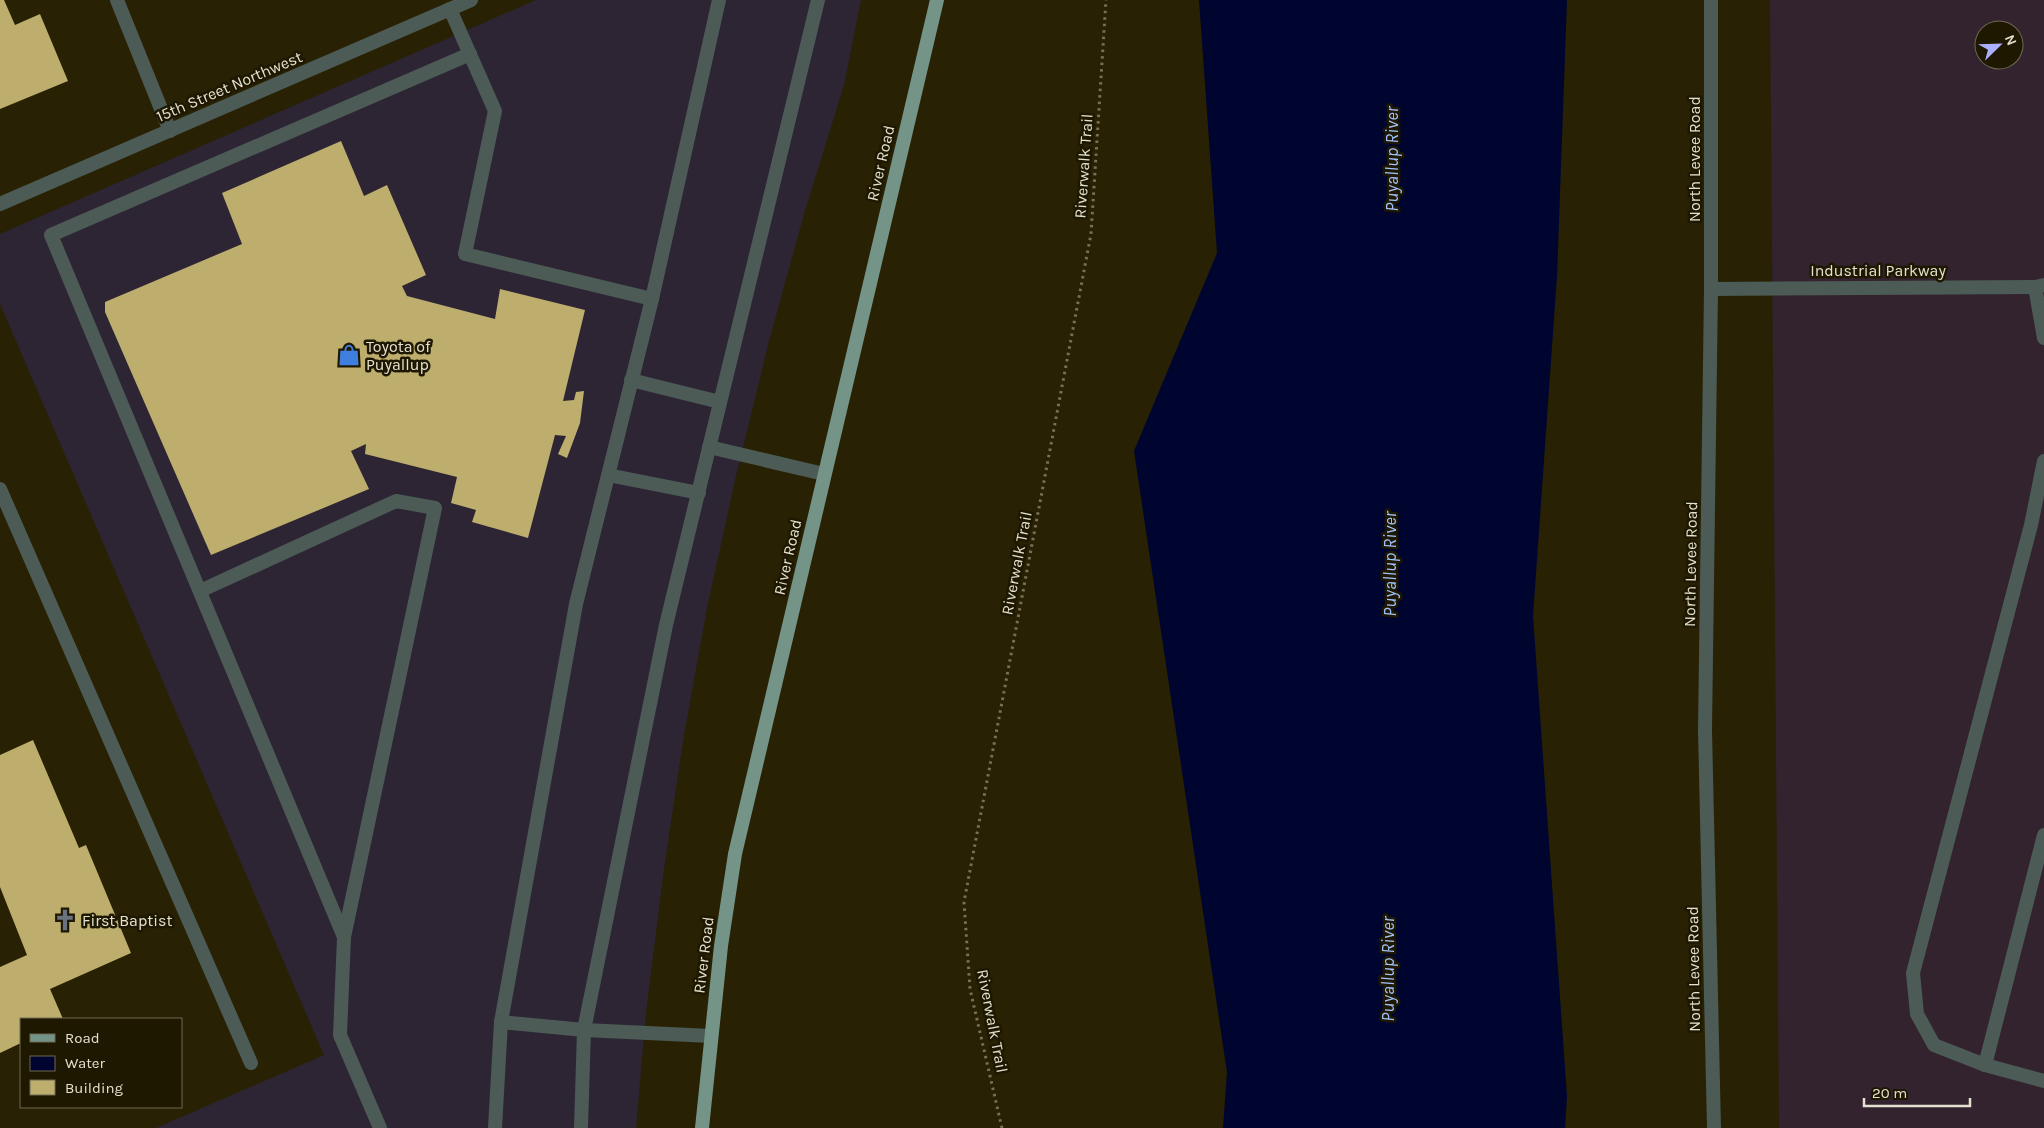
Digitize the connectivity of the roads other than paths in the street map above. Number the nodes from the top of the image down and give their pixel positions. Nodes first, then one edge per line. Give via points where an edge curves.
1 (117, 0) edge
2 (471, 0) edge
3 (719, 0) edge
4 (818, 0) edge
5 (937, 0) edge
6 (1711, 0) edge
7 (450, 9) junction
8 (470, 54) junction
9 (170, 131) junction
10 (0, 204) edge
11 (2040, 286) edge
12 (1711, 289) junction
13 (652, 299) junction
14 (2044, 338) edge
15 (631, 380) junction
16 (720, 402) junction
17 (709, 447) junction
18 (2044, 460) edge
19 (824, 474) junction
20 (608, 475) junction
21 (0, 489) edge
22 (699, 493) junction
23 (200, 591) junction
24 (2044, 835) edge
25 (344, 937) junction
26 (501, 1022) junction
27 (584, 1030) junction
28 (711, 1036) junction
29 (251, 1063) dead end
30 (1985, 1065) junction
31 (2044, 1081) edge
32 (380, 1128) edge
33 (495, 1128) edge
34 (580, 1128) edge
35 (702, 1128) edge
36 (1714, 1128) edge

1 - 9 street
2 - 7 street, 15th Street Northwest
3 - 13 street
4 - 16 street
5 - 19 main road, River Road
6 - 12 street, North Levee Road
7 - 8 street
7 - 9 street, 15th Street Northwest
8 - 13 street via 495,111 465,254
8 - 23 street via 51,236
9 - 10 street, 15th Street Northwest
11 - 12 street, Industrial Parkway
11 - 14 street
12 - 36 street, North Levee Road via 1705,730
13 - 15 street
15 - 16 street
15 - 20 street
16 - 17 street
17 - 19 street
17 - 22 street
18 - 30 street via 2031,525 1913,973 1917,1014 1934,1045
19 - 28 main road, River Road via 735,854
20 - 22 street
20 - 26 street via 576,604
21 - 29 street
22 - 27 street via 666,625
23 - 25 street
23 - 25 street via 396,501 435,508
24 - 30 street
25 - 32 street via 340,1035
26 - 27 street
26 - 33 street
27 - 28 street
27 - 34 street
28 - 35 main road, River Road
30 - 31 street

